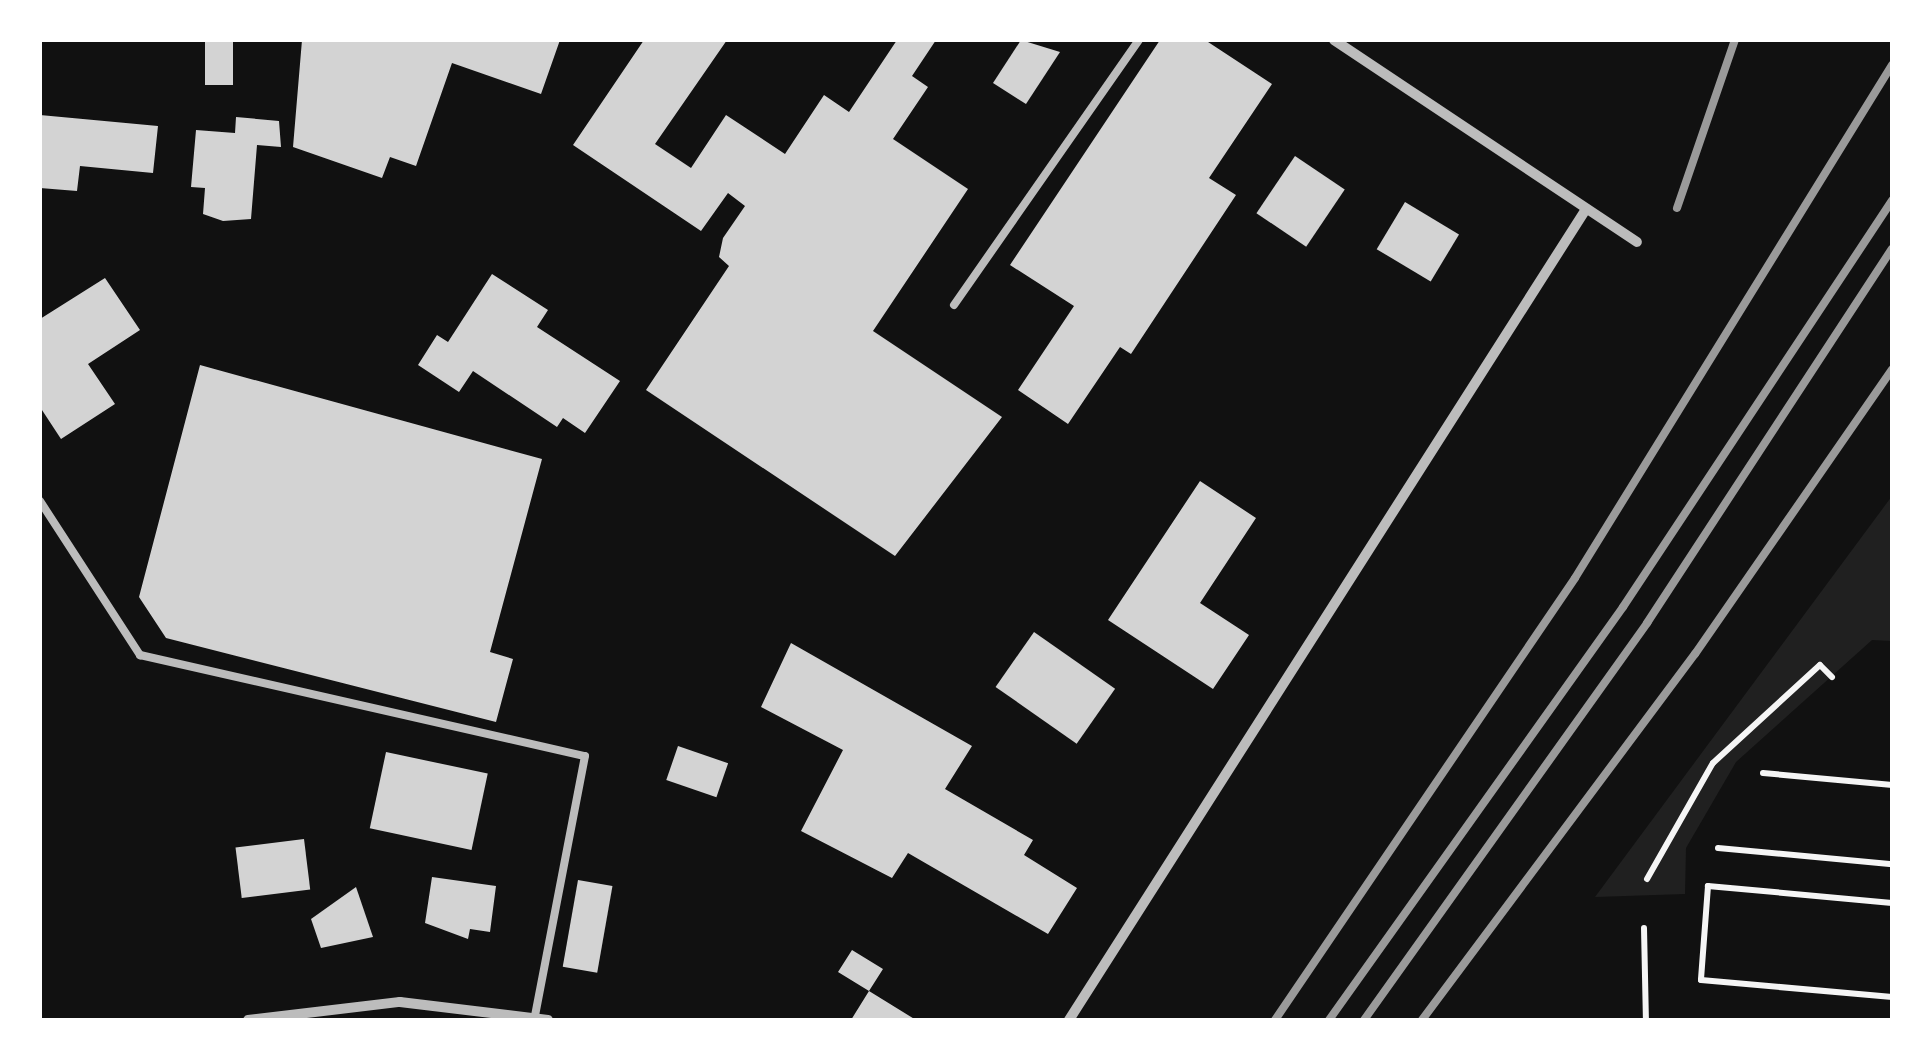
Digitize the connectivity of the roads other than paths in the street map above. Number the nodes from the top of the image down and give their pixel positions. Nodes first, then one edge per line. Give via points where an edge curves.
1 (1139, 40) edge
2 (1334, 40) edge
3 (1586, 208) junction
4 (1636, 242) dead end
5 (954, 305) dead end
6 (40, 500) edge
7 (534, 1016) junction
8 (248, 1020) edge
9 (548, 1020) edge
10 (1070, 1020) edge

1 - 5 lane
2 - 3 street
3 - 4 street
3 - 10 street
6 - 7 lane via 140,655 586,756
7 - 8 street via 400,1002
7 - 9 street

